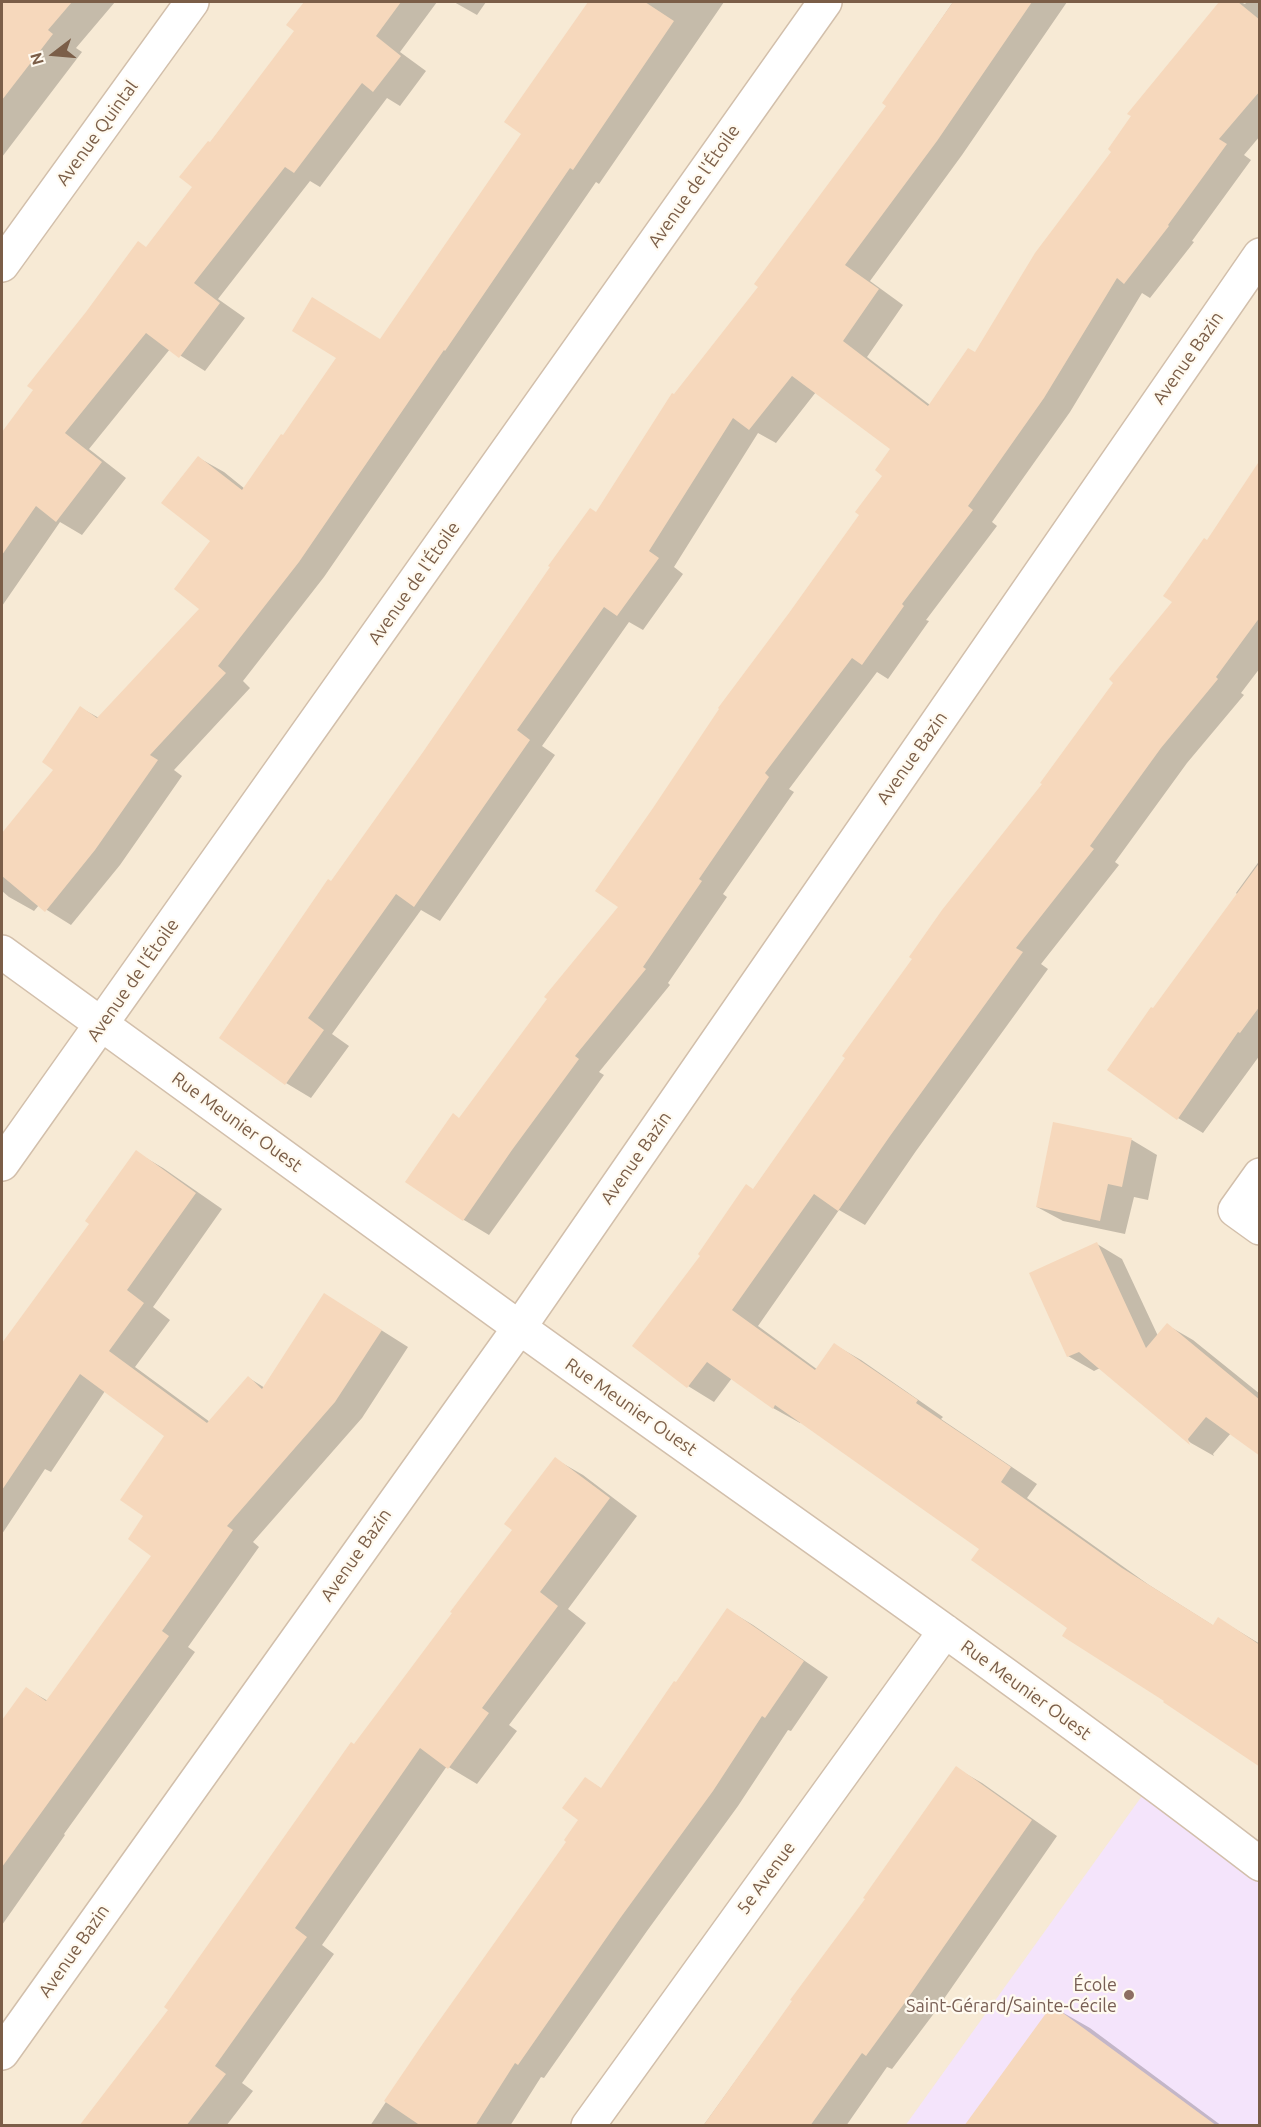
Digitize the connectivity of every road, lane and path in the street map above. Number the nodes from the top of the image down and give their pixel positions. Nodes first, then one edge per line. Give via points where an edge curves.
1 (192, 2) edge
2 (825, 2) edge
3 (1260, 255) edge
4 (2, 265) edge
5 (2, 952) edge
6 (102, 1024) junction
7 (2, 1164) edge
8 (1260, 1175) edge
9 (1260, 1228) edge
10 (519, 1328) junction
11 (945, 1631) junction
12 (1260, 1864) edge
13 (2, 2053) edge
14 (588, 2126) edge

1 - 4 street, Avenue Quintal
2 - 6 street, Avenue de l'Étoile
3 - 10 street, Avenue Bazin
5 - 6 street, Rue Meunier Ouest
6 - 7 street, Avenue de l'Étoile
6 - 10 street, Rue Meunier Ouest
8 - 9 street via 1234,1210
10 - 11 street, Rue Meunier Ouest
10 - 13 street, Avenue Bazin
11 - 12 street, Rue Meunier Ouest
11 - 14 street, 5e Avenue

